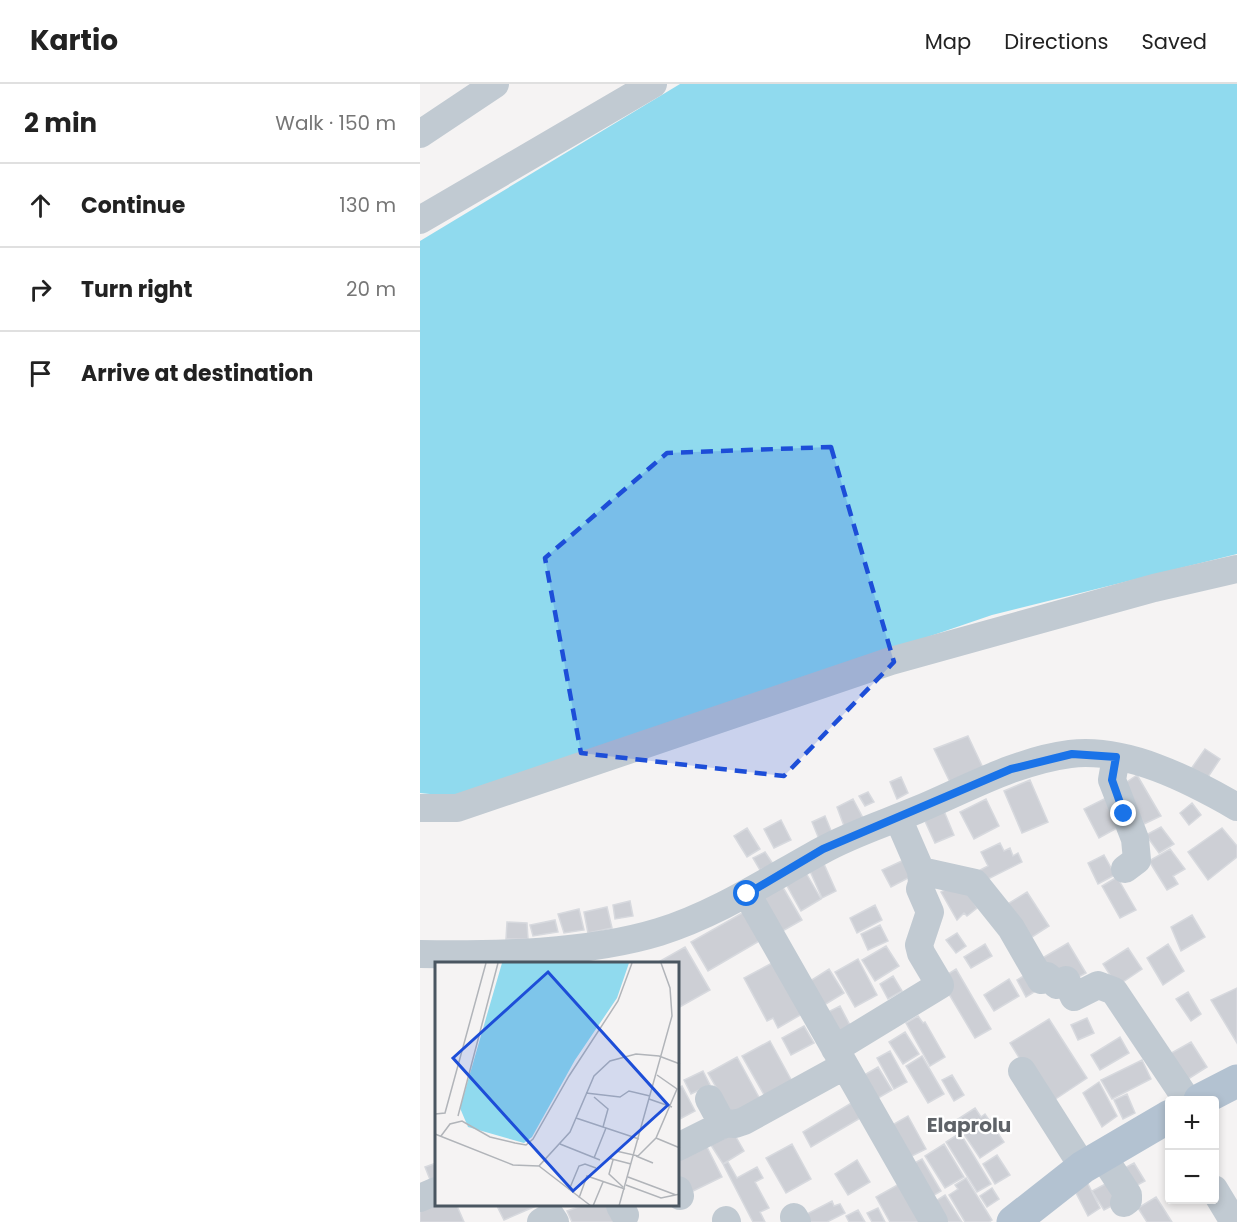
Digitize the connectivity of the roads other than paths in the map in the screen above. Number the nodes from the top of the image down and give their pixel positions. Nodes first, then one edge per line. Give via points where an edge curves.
1 (495, 84) edge
2 (653, 84) edge
3 (420, 134) edge
4 (420, 220) edge
5 (1237, 568) edge
6 (1116, 757) junction
7 (1237, 807) edge
8 (420, 808) edge
9 (898, 818) junction
10 (1125, 868) dead end
11 (921, 872) junction
12 (747, 894) junction
13 (420, 954) edge
14 (566, 956) edge
15 (840, 1058) junction
16 (1022, 1071) dead end
17 (1237, 1081) edge
18 (1184, 1096) edge
19 (1209, 1096) edge
20 (709, 1099) dead end
21 (1165, 1119) edge
22 (723, 1125) junction
23 (680, 1146) edge
24 (1093, 1161) junction
25 (435, 1191) edge
26 (1219, 1196) edge
27 (420, 1198) edge
28 (1124, 1203) dead end
29 (541, 1222) edge
30 (555, 1222) edge
31 (934, 1222) edge
32 (1013, 1222) edge
33 (1234, 1222) edge

1 - 3 street
2 - 4 street
5 - 8 street via 891,661 457,808
6 - 7 street via 1197,784
6 - 9 street via 1072,754 1011,769
6 - 10 street via 1112,780 1135,839 1137,860
9 - 11 street
9 - 12 street via 823,849
11 - 15 street via 920,889 930,912 919,945 940,985
11 - 18 street via 975,883 1011,928 1041,980 1047,976 1057,985 1066,980 1074,997 1098,985 1114,991
12 - 14 street via 660,932
12 - 15 street
13 - 14 street
15 - 22 street via 744,1121
15 - 31 street
16 - 24 street
17 - 19 main road
20 - 22 street
21 - 24 main road
22 - 23 street
24 - 28 street via 1128,1195
24 - 32 main road
25 - 27 street
26 - 33 street
29 - 30 street via 552,1216

